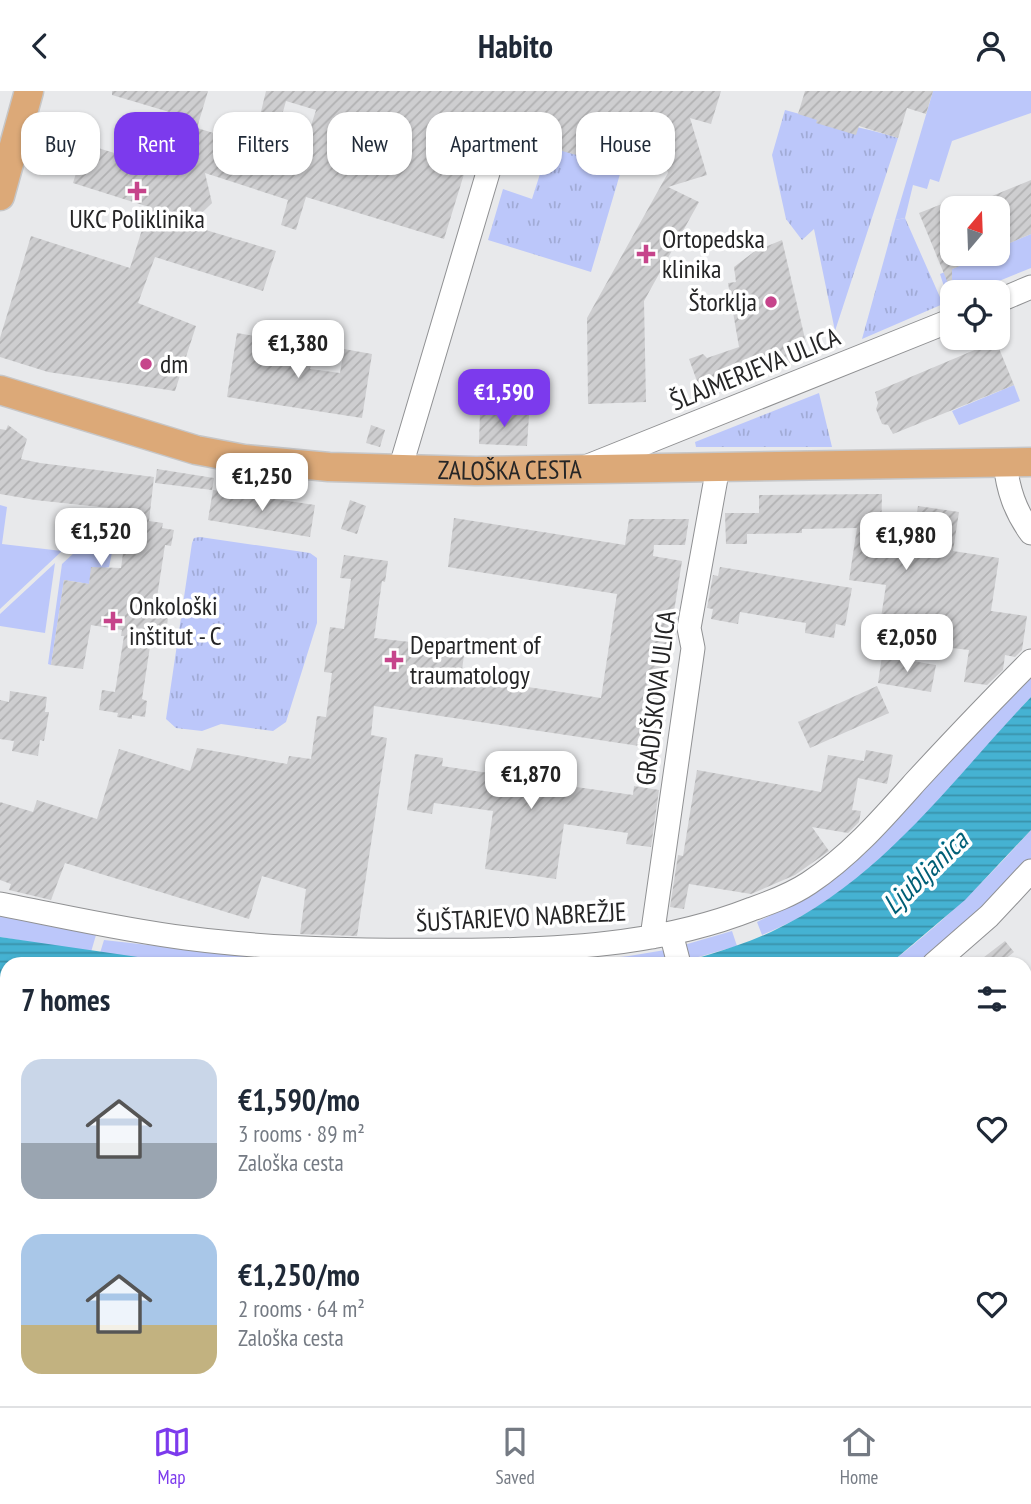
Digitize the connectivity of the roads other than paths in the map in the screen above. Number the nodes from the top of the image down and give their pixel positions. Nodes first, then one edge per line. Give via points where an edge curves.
1 (29, 91) edge
2 (487, 175) edge
3 (0, 196) edge
4 (1031, 287) edge
5 (1010, 296) edge
6 (940, 325) edge
7 (0, 390) edge
8 (1018, 462) edge
9 (718, 467) junction
10 (400, 469) junction
11 (579, 470) junction
12 (1031, 533) edge
13 (1031, 661) edge
14 (1031, 871) edge
15 (0, 904) edge
16 (669, 946) edge
17 (942, 957) edge

1 - 3 main road
2 - 10 street
4 - 5 street
6 - 11 street, ŠLAJMERJEVA ULICA
7 - 10 main road, ZALOŠKA CESTA via 207,452 304,465
8 - 9 main road, ZALOŠKA CESTA
8 - 12 street via 1007,481 1014,507
9 - 11 main road, ZALOŠKA CESTA
9 - 16 street, GRADIŠKOVA ULICA via 689,628 693,649
10 - 11 main road, ZALOŠKA CESTA
13 - 16 street, ŠUŠTARJEVO NABREŽJE via 846,856 807,884
14 - 17 street
15 - 16 street, ŠUŠTARJEVO NABREŽJE via 187,939 282,948 376,952

